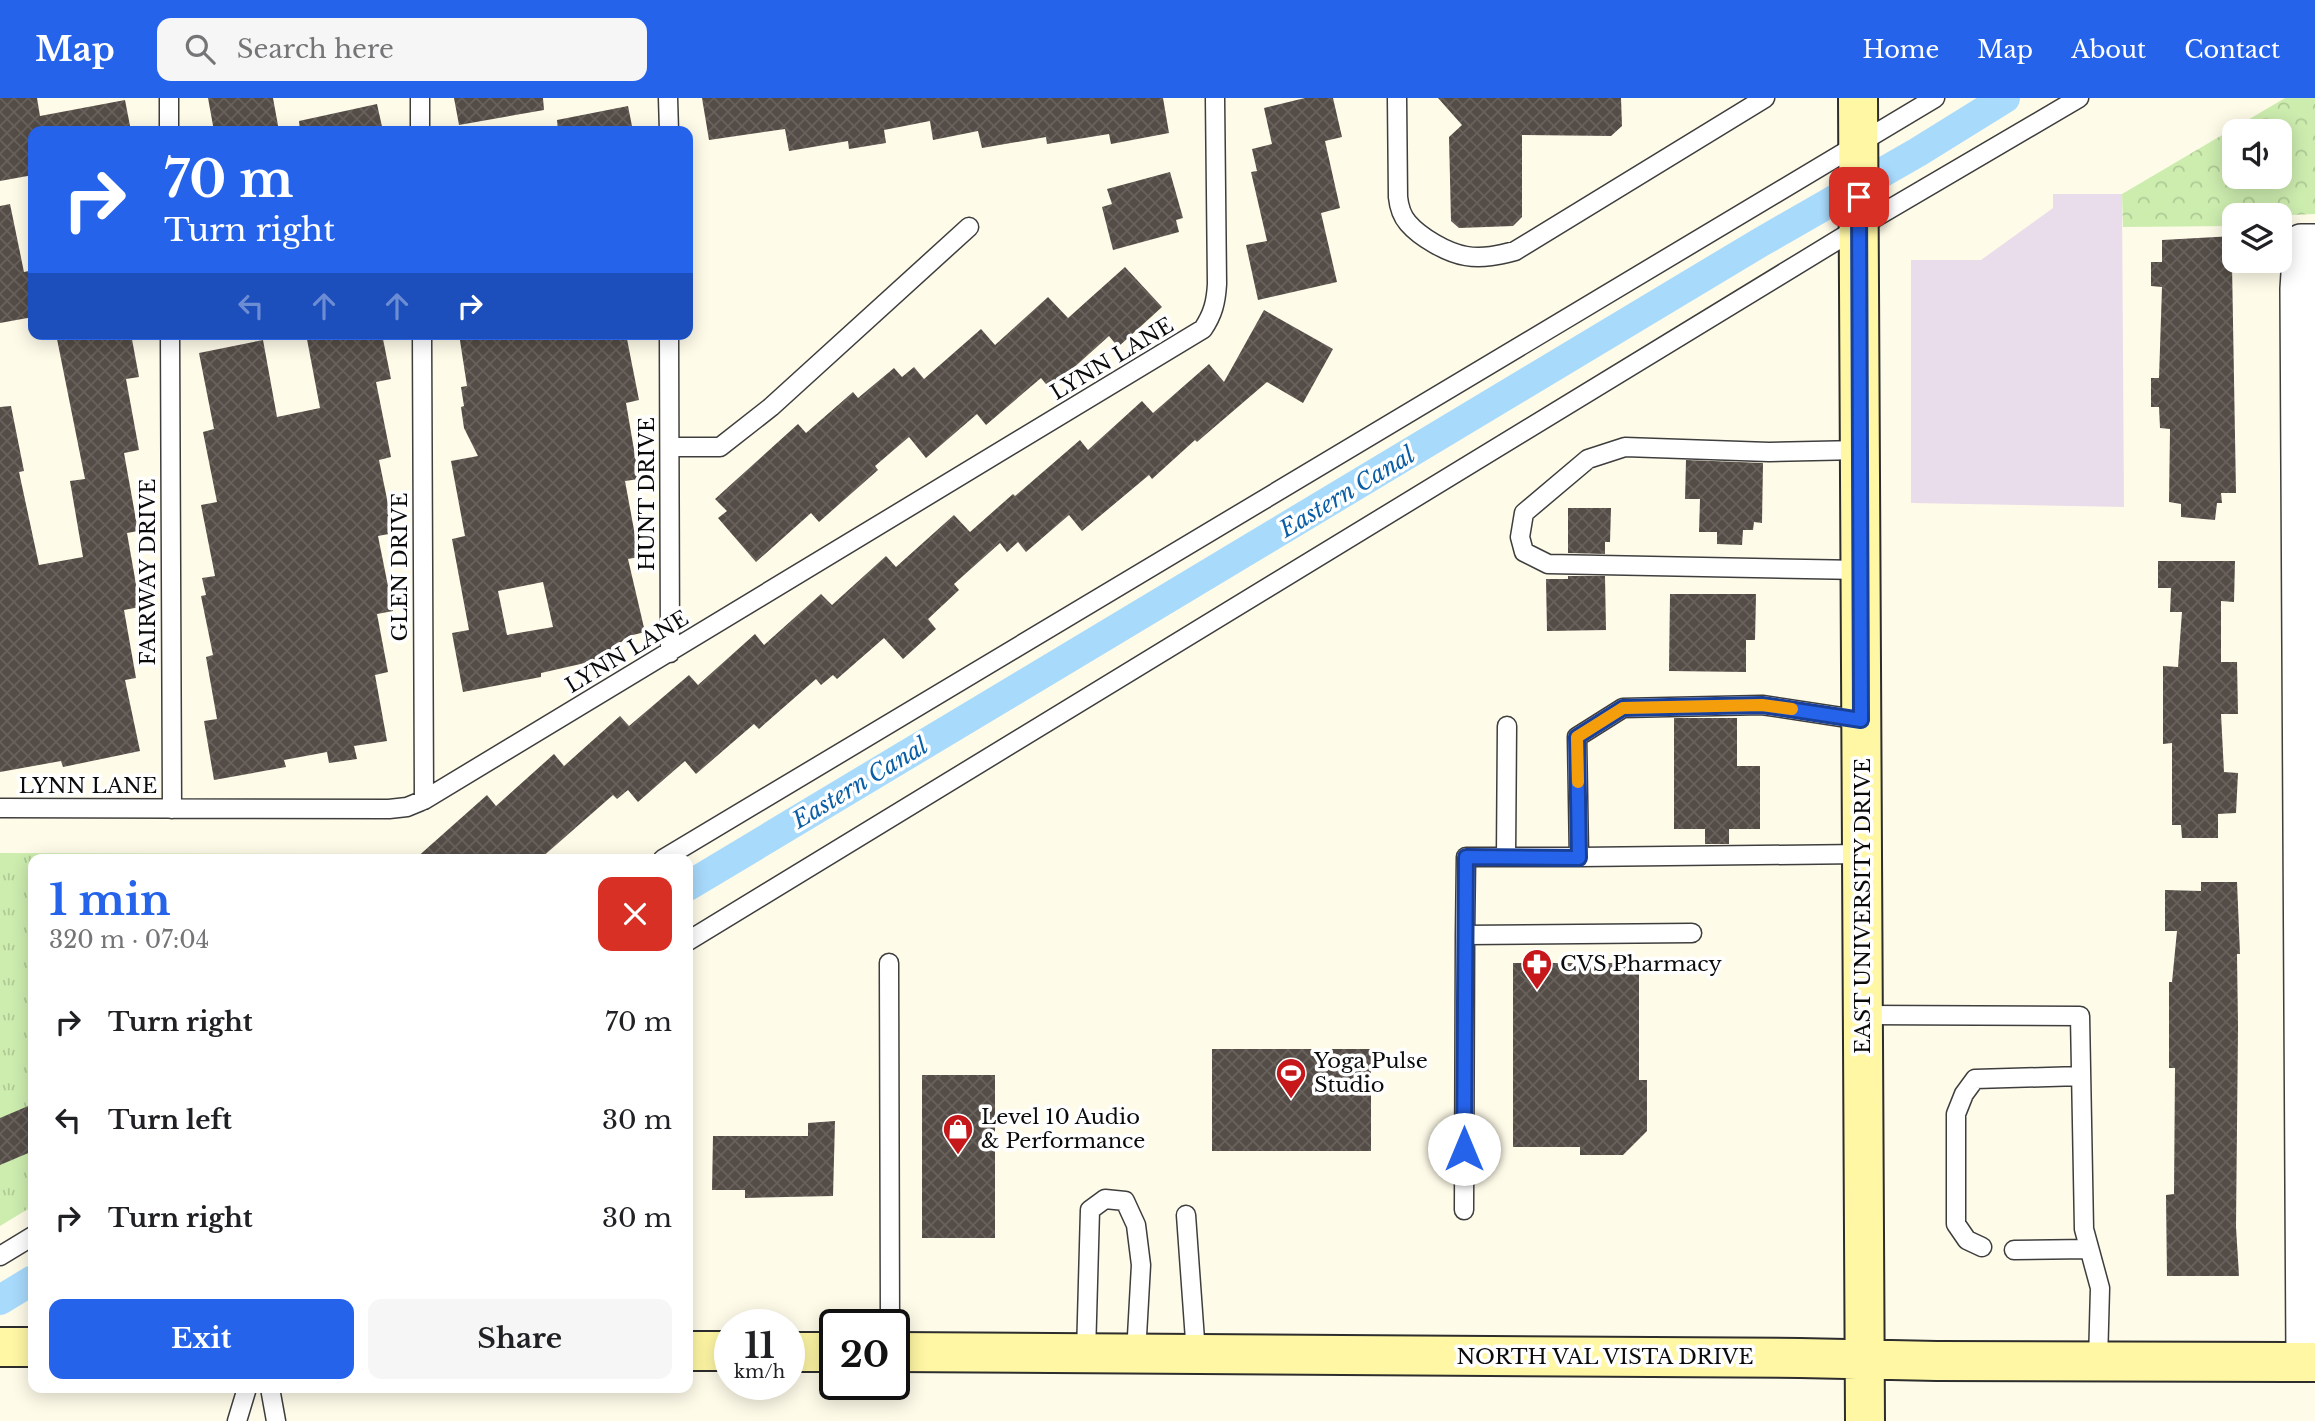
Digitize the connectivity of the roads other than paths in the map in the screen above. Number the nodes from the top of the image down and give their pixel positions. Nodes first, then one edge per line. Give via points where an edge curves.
1 (169, 98) edge
2 (420, 98) edge
3 (668, 98) edge
4 (1215, 98) edge
5 (1397, 98) edge
6 (1765, 98) edge
7 (1858, 98) edge
8 (1935, 98) edge
9 (2079, 98) edge
10 (169, 126) edge
11 (421, 126) edge
12 (668, 126) edge
13 (1859, 148) junction
14 (1859, 223) junction
15 (969, 227) dead end
16 (2308, 242) edge
17 (170, 340) edge
18 (422, 340) edge
19 (669, 340) edge
20 (670, 447) junction
21 (1860, 450) junction
22 (1861, 570) junction
23 (670, 653) junction
24 (1861, 720) junction
25 (1507, 726) dead end
26 (424, 800) junction
27 (0, 808) edge
28 (172, 809) junction
29 (671, 854) edge
30 (1862, 854) junction
31 (1506, 857) junction
32 (1579, 858) junction
33 (1692, 933) dead end
34 (1465, 935) junction
35 (693, 938) edge
36 (889, 963) dead end
37 (1864, 1015) junction
38 (2081, 1076) junction
39 (1464, 1210) dead end
40 (1186, 1215) dead end
41 (28, 1239) edge
42 (1982, 1247) dead end
43 (2089, 1249) junction
44 (2014, 1250) dead end
45 (0, 1256) edge
46 (890, 1309) edge
47 (693, 1351) edge
48 (714, 1351) edge
49 (910, 1352) edge
50 (1086, 1354) junction
51 (1136, 1354) junction
52 (1196, 1354) junction
53 (1865, 1360) junction
54 (2098, 1362) junction
55 (2310, 1362) edge
56 (245, 1393) edge
57 (271, 1393) edge
58 (237, 1421) edge
59 (276, 1421) edge
60 (1865, 1421) edge

1 - 10 lane
2 - 11 lane
3 - 12 lane
4 - 23 lane, LYNN LANE via 1217,284 1212,317 1203,329
5 - 6 lane via 1400,210 1419,232 1453,253 1482,257 1516,251
7 - 13 main road, EAST UNIVERSITY DRIVE
8 - 13 lane
9 - 14 lane
13 - 14 main road, EAST UNIVERSITY DRIVE
13 - 29 lane
14 - 21 main road, EAST UNIVERSITY DRIVE
14 - 35 lane
15 - 20 lane via 771,407 720,447
16 - 55 street via 2298,302
17 - 28 lane, FAIRWAY DRIVE
18 - 26 lane, GLEN DRIVE
19 - 20 lane, HUNT DRIVE
20 - 23 lane, HUNT DRIVE
21 - 22 main road, EAST UNIVERSITY DRIVE
21 - 22 lane via 1625,447 1588,459 1524,513 1520,537 1524,552 1548,564
22 - 24 main road, EAST UNIVERSITY DRIVE
23 - 26 lane, LYNN LANE
24 - 30 main road, EAST UNIVERSITY DRIVE
24 - 32 lane via 1762,705 1623,708 1577,737
25 - 31 lane
26 - 28 lane, LYNN LANE via 389,809
27 - 28 lane, LYNN LANE
30 - 32 lane
30 - 37 main road, EAST UNIVERSITY DRIVE
31 - 32 lane
31 - 34 lane via 1466,857
33 - 34 lane
34 - 39 lane
36 - 46 lane
37 - 38 lane via 2080,1016
37 - 53 main road, EAST UNIVERSITY DRIVE
38 - 42 lane via 1975,1079 1964,1094 1956,1114 1955,1224 1967,1240
38 - 43 lane via 2084,1229
40 - 52 lane
41 - 45 lane
43 - 44 lane
43 - 54 lane via 2100,1288
47 - 48 main road
49 - 50 main road, NORTH VAL VISTA DRIVE
50 - 51 main road, NORTH VAL VISTA DRIVE
50 - 51 lane via 1090,1210 1105,1199 1125,1201 1136,1225 1141,1265
51 - 52 main road, NORTH VAL VISTA DRIVE
52 - 53 main road, NORTH VAL VISTA DRIVE
53 - 54 main road, NORTH VAL VISTA DRIVE
53 - 60 main road, EAST UNIVERSITY DRIVE
54 - 55 main road, NORTH VAL VISTA DRIVE
56 - 58 lane
57 - 59 lane

